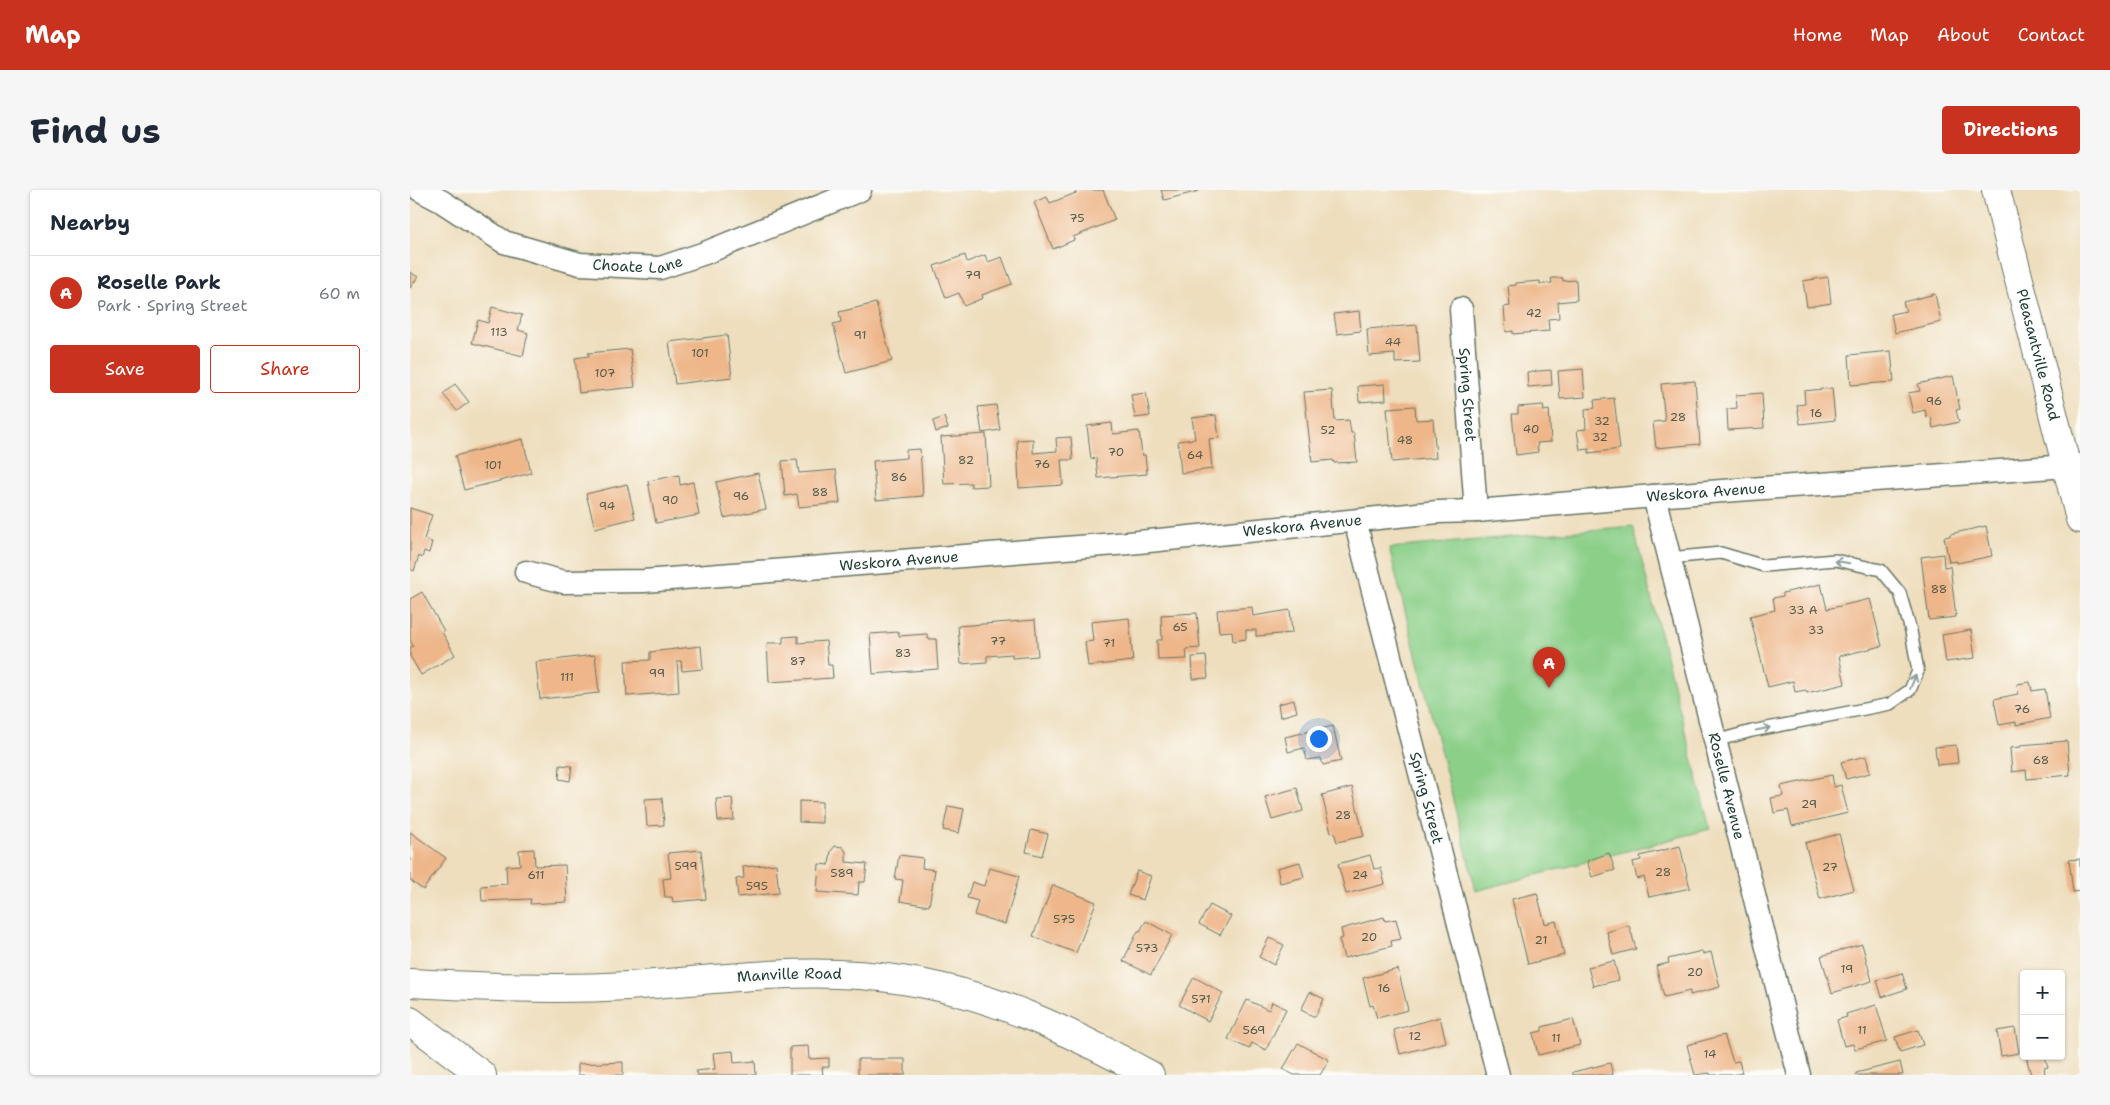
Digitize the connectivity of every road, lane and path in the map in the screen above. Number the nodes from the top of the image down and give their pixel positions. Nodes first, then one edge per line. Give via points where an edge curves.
1 (420, 190) edge
2 (860, 190) edge
3 (1996, 190) edge
4 (1461, 309) dead end
5 (2073, 465) edge
6 (1654, 496) junction
7 (1476, 511) junction
8 (2080, 519) edge
9 (1355, 520) junction
10 (1669, 558) junction
11 (526, 572) dead end
12 (1715, 741) junction
13 (410, 983) edge
14 (410, 1021) edge
15 (482, 1075) edge
16 (1150, 1075) edge
17 (1498, 1075) edge
18 (1799, 1075) edge

1 - 2 street, Choate Lane via 504,242 580,264 660,268 706,253
3 - 5 main road, Pleasantville Road
4 - 7 street, Spring Street
5 - 6 street, Weskora Avenue
5 - 8 main road, Pleasantville Road
6 - 7 street, Weskora Avenue
6 - 10 street, Roselle Avenue
7 - 9 street, Weskora Avenue
9 - 11 street, Weskora Avenue via 1129,543 644,581 564,582
9 - 17 street, Spring Street
10 - 12 street, Roselle Avenue
12 -> 10 lane via 1890,704 1910,690 1918,671 1911,631 1900,593 1881,570 1835,560 1764,566 1720,553
12 - 18 street, Roselle Avenue
13 - 16 main road, Manville Road via 546,988 628,986 798,973 884,977 960,992 1009,1008 1055,1026
14 - 15 main road

